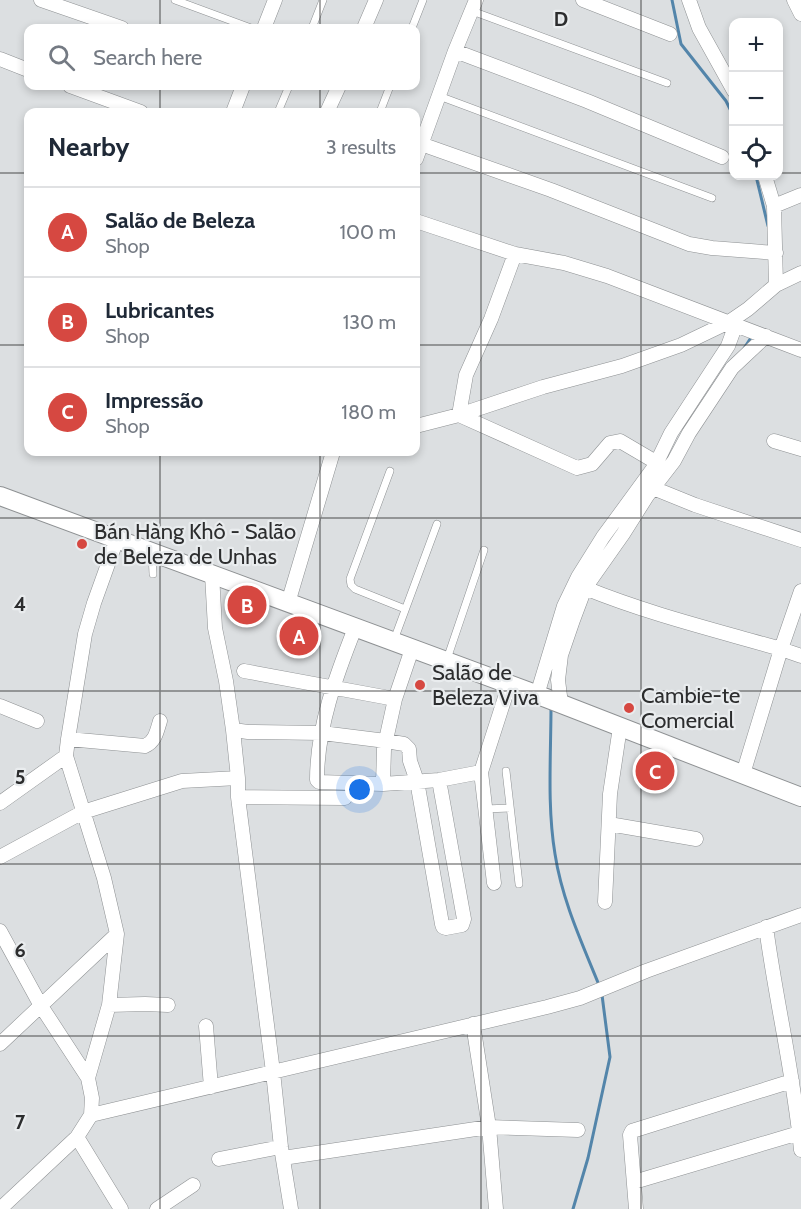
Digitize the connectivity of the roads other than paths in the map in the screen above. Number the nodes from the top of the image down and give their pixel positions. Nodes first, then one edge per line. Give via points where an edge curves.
1 (41, 0) edge
2 (175, 0) edge
3 (275, 0) edge
4 (323, 0) edge
5 (376, 0) edge
6 (423, 0) edge
7 (583, 0) edge
8 (689, 0) edge
9 (794, 0) edge
10 (474, 5) edge
11 (801, 14) edge
12 (110, 24) edge
13 (240, 24) edge
14 (266, 24) edge
15 (314, 24) edge
16 (366, 24) edge
17 (414, 24) edge
18 (670, 34) dead end
19 (455, 51) junction
20 (0, 59) edge
21 (24, 68) edge
22 (729, 82) edge
23 (667, 83) dead end
24 (81, 90) edge
25 (241, 90) edge
26 (287, 90) edge
27 (337, 90) edge
28 (388, 90) edge
29 (439, 96) junction
30 (130, 108) edge
31 (235, 108) edge
32 (280, 108) edge
33 (329, 108) edge
34 (382, 108) edge
35 (421, 144) junction
36 (420, 147) edge
37 (722, 157) dead end
38 (766, 180) edge
39 (801, 195) edge
40 (712, 198) dead end
41 (774, 206) junction
42 (420, 222) edge
43 (777, 253) junction
44 (515, 254) junction
45 (801, 273) edge
46 (776, 285) junction
47 (732, 323) junction
48 (766, 336) junction
49 (801, 350) edge
50 (459, 415) junction
51 (420, 425) edge
52 (774, 441) dead end
53 (801, 449) edge
54 (332, 456) edge
55 (655, 463) junction
56 (390, 471) dead end
57 (653, 488) junction
58 (0, 496) edge
59 (437, 524) dead end
60 (117, 539) junction
61 (801, 540) edge
62 (484, 550) dead end
63 (152, 552) junction
64 (153, 574) dead end
65 (212, 574) junction
66 (585, 588) junction
67 (801, 591) edge
68 (288, 603) junction
69 (405, 609) junction
70 (355, 628) junction
71 (393, 642) junction
72 (781, 648) junction
73 (412, 649) junction
74 (801, 656) edge
75 (446, 662) junction
76 (244, 671) dead end
77 (509, 685) junction
78 (333, 688) junction
79 (395, 699) junction
80 (551, 700) junction
81 (0, 706) edge
82 (160, 721) dead end
83 (37, 722) dead end
84 (620, 727) junction
85 (233, 730) junction
86 (322, 733) junction
87 (68, 739) junction
88 (386, 741) junction
89 (66, 756) junction
90 (506, 771) dead end
91 (481, 772) junction
92 (743, 774) junction
93 (238, 778) junction
94 (439, 780) junction
95 (417, 782) junction
96 (383, 784) junction
97 (238, 797) junction
98 (801, 797) edge
99 (345, 798) dead end
100 (0, 803) edge
101 (510, 808) junction
102 (485, 809) junction
103 (83, 812) junction
104 (609, 824) junction
105 (696, 839) dead end
106 (0, 857) edge
107 (494, 883) dead end
108 (519, 884) dead end
109 (605, 902) dead end
110 (801, 915) edge
111 (766, 927) junction
112 (0, 931) edge
113 (117, 934) junction
114 (109, 1005) junction
115 (168, 1005) dead end
116 (41, 1006) junction
117 (473, 1024) junction
118 (206, 1026) dead end
119 (0, 1044) edge
120 (795, 1061) edge
121 (273, 1072) junction
122 (88, 1078) junction
123 (792, 1081) junction
124 (211, 1087) junction
125 (91, 1115) junction
126 (489, 1127) junction
127 (578, 1130) dead end
128 (799, 1133) junction
129 (76, 1137) junction
130 (801, 1150) edge
131 (282, 1153) junction
132 (219, 1159) dead end
133 (634, 1182) junction
134 (194, 1185) dead end
135 (0, 1209) edge
136 (121, 1209) edge
137 (157, 1209) edge
138 (291, 1209) edge
139 (496, 1209) edge
140 (636, 1209) edge

1 - 12 street
2 - 13 lane
3 - 14 street
4 - 15 lane
5 - 16 street
6 - 17 lane
7 - 18 street
8 - 22 street via 699,28
9 - 11 street
10 - 19 street
10 - 23 lane
19 - 29 street
19 - 37 street
20 - 21 street
24 - 30 street
25 - 31 street
26 - 32 lane
27 - 33 street
28 - 34 lane
29 - 35 street
29 - 40 lane
35 - 36 street
35 - 43 street via 689,244
38 - 41 street
39 - 41 street
41 - 43 street
42 - 44 street
43 - 46 street
44 - 47 street via 607,276
44 - 50 street via 466,375
45 - 46 street
46 - 47 street
47 - 48 street
47 - 50 street via 622,366
47 - 55 street via 728,346
48 - 49 street
48 - 57 street via 732,368
50 - 51 street
50 - 55 street via 577,468 592,464 610,443 620,441
52 - 53 street
54 - 68 street
55 - 80 street via 603,537 564,606
56 - 69 lane via 350,579 355,589
57 - 61 street
57 - 66 street
58 - 60 main road
59 - 69 lane
60 - 63 main road
60 - 87 street via 85,634
62 - 75 lane
63 - 64 lane
63 - 65 main road
65 - 68 main road
65 - 85 street via 215,628
66 - 72 street via 659,615
66 - 80 street via 561,654
67 - 72 street
68 - 70 main road
69 - 71 lane
70 - 71 main road
70 - 78 street
71 - 73 main road
72 - 74 street
72 - 92 street
73 - 75 main road
73 - 79 street
75 - 77 main road
76 - 78 street
77 - 80 main road
77 - 91 street
78 - 79 street
78 - 86 street
79 - 88 street
80 - 84 main road
81 - 83 street
82 - 87 street via 154,738 145,746
84 - 92 main road
84 - 104 street
85 - 86 street
85 - 93 street
86 - 88 street
86 - 96 street via 319,782
87 - 89 street
88 - 95 street via 408,747
88 - 96 street
89 - 100 street
89 - 103 street
90 - 101 lane
91 - 94 street
91 - 102 street
92 - 98 main road
93 - 97 street
93 - 103 street via 182,781
94 - 95 street
94 - 95 street via 464,919 462,925 446,928 442,924
95 - 96 street
97 - 99 street
97 - 121 street
101 - 102 lane
101 - 108 lane
102 - 107 street
103 - 106 street
103 - 113 street
104 - 105 street
104 - 109 street
110 - 111 street
111 - 117 street via 579,998
111 - 120 street
112 - 116 street
113 - 114 street
113 - 116 street
114 - 115 street
114 - 122 street
116 - 119 street
116 - 122 street
117 - 121 street
117 - 126 street
118 - 124 street
120 - 123 street
121 - 124 street
121 - 131 street
122 - 125 street
123 - 128 street
123 - 133 street via 632,1131
124 - 125 street
125 - 129 street
126 - 127 street
126 - 131 street
126 - 139 street
128 - 130 street
128 - 133 street
129 - 135 street
129 - 136 street
131 - 132 street
131 - 138 street
133 - 140 street
134 - 137 street

